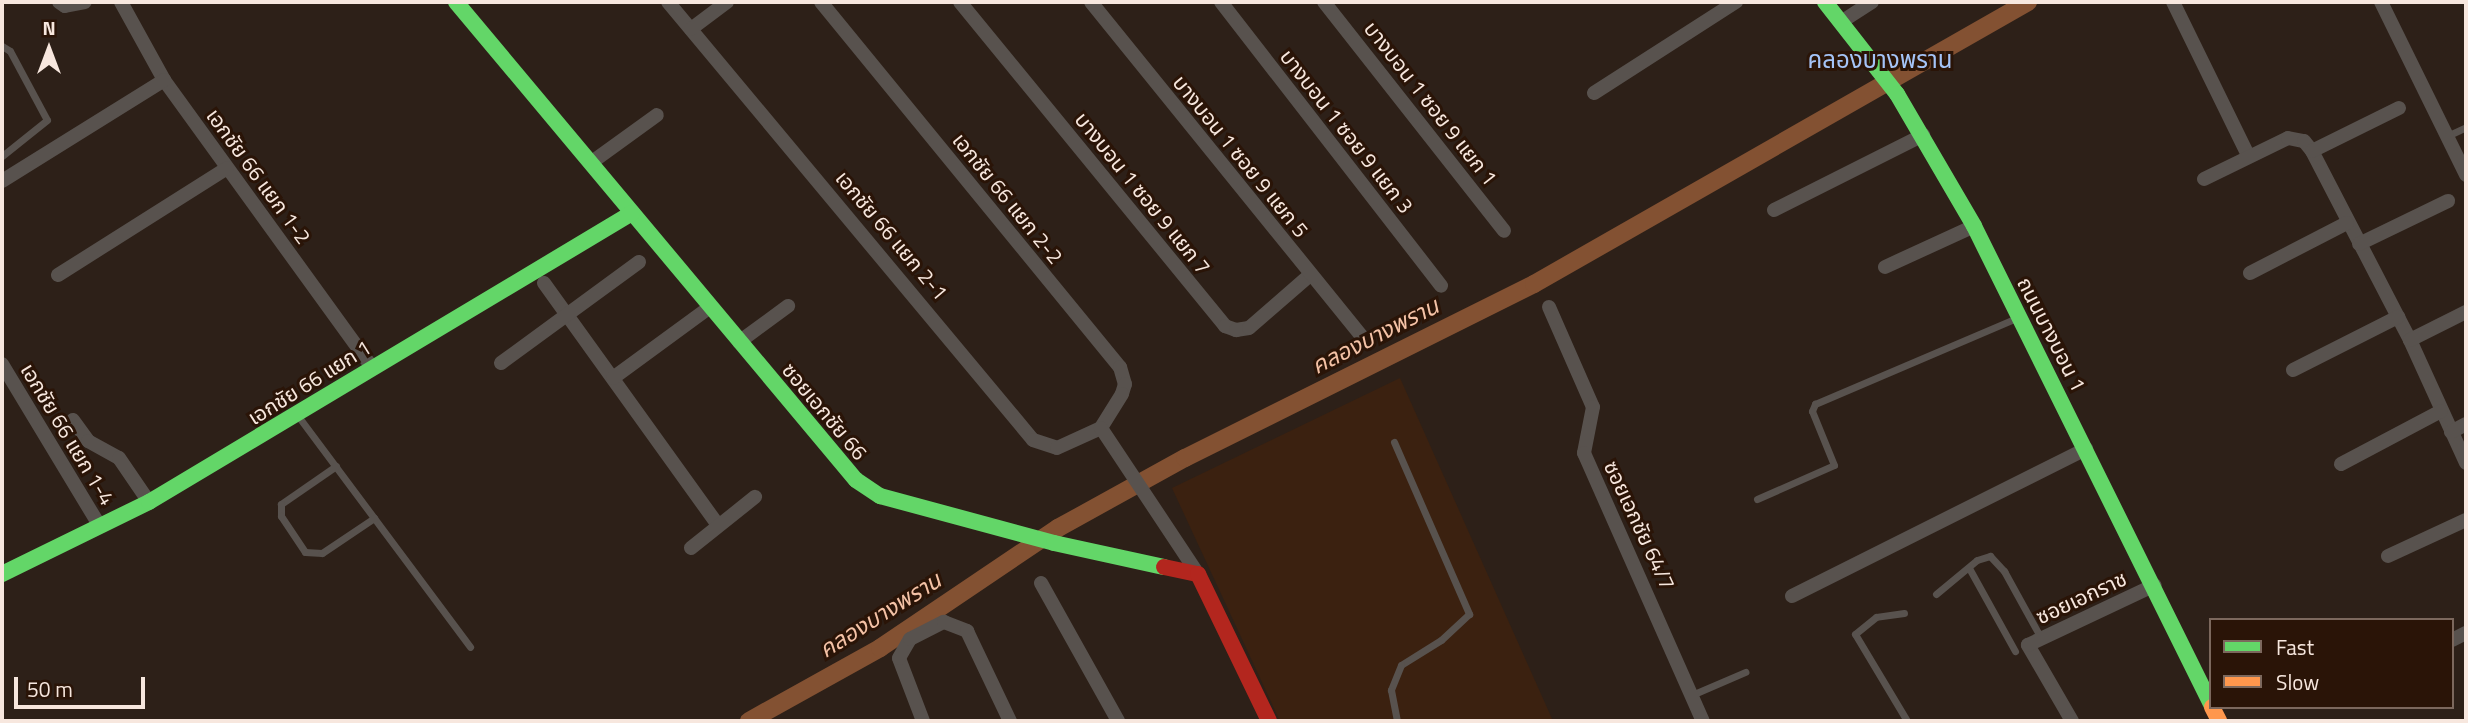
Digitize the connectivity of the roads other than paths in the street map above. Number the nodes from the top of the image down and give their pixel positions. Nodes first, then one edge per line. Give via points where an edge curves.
1 (60, 2) edge
2 (85, 2) edge
3 (456, 2) edge
4 (668, 2) edge
5 (727, 2) edge
6 (821, 2) edge
7 (1091, 2) edge
8 (1221, 2) edge
9 (1324, 2) edge
10 (1735, 2) edge
11 (1825, 2) edge
12 (1872, 2) edge
13 (2173, 2) edge
14 (2381, 2) edge
15 (963, 3) edge
16 (126, 4) edge
17 (1841, 22) junction
18 (691, 29) junction
19 (2, 46) edge
20 (164, 80) junction
21 (1594, 93) dead end
22 (2399, 108) dead end
23 (657, 115) dead end
24 (2466, 127) edge
25 (1923, 135) junction
26 (2447, 136) junction
27 (2312, 151) junction
28 (2248, 155) junction
29 (2, 156) edge
30 (592, 162) junction
31 (227, 168) junction
32 (2465, 168) edge
33 (2204, 179) dead end
34 (2, 181) edge
35 (2448, 201) dead end
36 (1774, 210) dead end
37 (632, 213) junction
38 (2347, 223) junction
39 (1974, 226) junction
40 (1504, 231) dead end
41 (2359, 244) junction
42 (639, 261) dead end
43 (1885, 267) dead end
44 (2250, 273) dead end
45 (58, 275) dead end
46 (1310, 275) junction
47 (544, 283) dead end
48 (1440, 286) dead end
49 (788, 306) dead end
50 (710, 307) junction
51 (1549, 307) dead end
52 (2466, 312) edge
53 (567, 314) junction
54 (2019, 317) junction
55 (2398, 317) junction
56 (1361, 335) dead end
57 (2410, 340) junction
58 (739, 342) junction
59 (501, 363) dead end
60 (2, 364) edge
61 (373, 368) junction
62 (2293, 370) dead end
63 (613, 378) junction
64 (2441, 411) junction
65 (298, 415) junction
66 (73, 420) dead end
67 (2466, 424) edge
68 (1101, 428) junction
69 (2451, 432) junction
70 (1394, 442) dead end
71 (2085, 449) junction
72 (2466, 463) edge
73 (2341, 464) dead end
74 (336, 467) junction
75 (755, 497) dead end
76 (1757, 499) dead end
77 (149, 502) junction
78 (374, 518) junction
79 (2466, 520) edge
80 (717, 524) junction
81 (99, 525) junction
82 (691, 548) dead end
83 (2388, 556) dead end
84 (1969, 568) junction
85 (2, 574) edge
86 (1198, 574) junction
87 (1041, 583) dead end
88 (2155, 585) junction
89 (1936, 594) dead end
90 (1792, 596) dead end
91 (1904, 613) dead end
92 (2041, 638) junction
93 (470, 647) dead end
94 (2015, 652) dead end
95 (1745, 672) dead end
96 (1694, 694) junction
97 (2209, 700) edge
98 (923, 721) edge
99 (1010, 721) edge
100 (1118, 721) edge
101 (1269, 721) edge
102 (1397, 721) edge
103 (1703, 721) edge
104 (1908, 721) edge
105 (2072, 721) edge

1 - 2 street via 65,6
3 - 30 street, ซอยเอกชัย 66
4 - 18 street, เอกชัย 66 แยก 2-1
5 - 18 street
6 - 68 street, เอกชัย 66 แยก 2-2 via 1120,368 1125,384 1122,394
7 - 46 street, บางบอน 1 ซอย 9 แยก 5
8 - 48 street, บางบอน 1 ซอย 9 แยก 3
9 - 40 street, บางบอน 1 ซอย 9 แยก 1
10 - 21 street
11 - 17 street, ถนนบางบอน 1
12 - 17 street
13 - 28 street
14 - 26 street
15 - 46 street, บางบอน 1 ซอย 9 แยก 7 via 1225,326 1249,328
16 - 20 street, เอกชัย 66 แยก 1-2
17 - 25 street, ถนนบางบอน 1 via 1876,64
18 - 68 street, เอกชัย 66 แยก 2-1 via 1032,440 1057,448
19 - 29 lane via 10,51 47,120
20 - 31 street, เอกชัย 66 แยก 1-2
20 - 34 street
22 - 27 street
23 - 30 street
24 - 26 lane
25 - 36 street
25 - 39 street, ถนนบางบอน 1
26 - 32 street
27 - 28 street via 2304,141 2288,138
27 - 38 street
28 - 33 street
30 - 37 street, ซอยเอกชัย 66
31 - 45 street
31 - 61 street, เอกชัย 66 แยก 1-2
35 - 41 street
37 - 50 street, ซอยเอกชัย 66
37 - 61 street, เอกชัย 66 แยก 1
38 - 41 street
38 - 44 street
39 - 43 street
39 - 54 street, ถนนบางบอน 1
41 - 55 street
42 - 53 street
46 - 56 street, บางบอน 1 ซอย 9 แยก 5
47 - 53 street
49 - 58 street
50 - 58 street, ซอยเอกชัย 66
50 - 63 street
51 - 96 street, ซอยเอกชัย 64/7 via 1593,407 1584,453
52 - 57 street
53 - 59 street
53 - 63 street
54 - 71 street, ถนนบางบอน 1
54 - 76 lane via 1815,404 1812,411 1834,465
55 - 57 street
55 - 62 street
57 - 64 street
58 - 86 street, ซอยเอกชัย 66 via 856,480 880,496 1054,543
60 - 81 street, เอกชัย 66 แยก 1-4
61 - 65 street, เอกชัย 66 แยก 1
63 - 80 street
64 - 69 street
64 - 73 street
65 - 74 lane
65 - 77 street, เอกชัย 66 แยก 1
66 - 77 street via 88,441 119,458
67 - 69 street
68 - 86 street
69 - 72 street
70 - 102 lane via 1469,614 1441,640 1401,665 1391,690
71 - 88 street, ถนนบางบอน 1
71 - 90 street
74 - 78 lane
74 - 78 lane via 281,504 281,516 306,552 322,553
75 - 80 street
77 - 81 street, เอกชัย 66 แยก 1
78 - 93 lane
79 - 83 street
80 - 82 street
81 - 85 street, เอกชัย 66 แยก 1
84 - 89 lane
84 - 92 lane via 1984,555 1995,559
84 - 94 lane
86 - 101 street
87 - 100 street
88 - 92 street, ซอยเอกราช
88 - 97 street, ถนนบางบอน 1
91 - 104 lane via 1876,617 1855,634
92 - 105 street, ซอยเอกราช via 2028,645
95 - 96 lane
96 - 103 street, ซอยเอกชัย 64/7
98 - 99 street via 899,658 910,639 944,622 958,625 973,640

